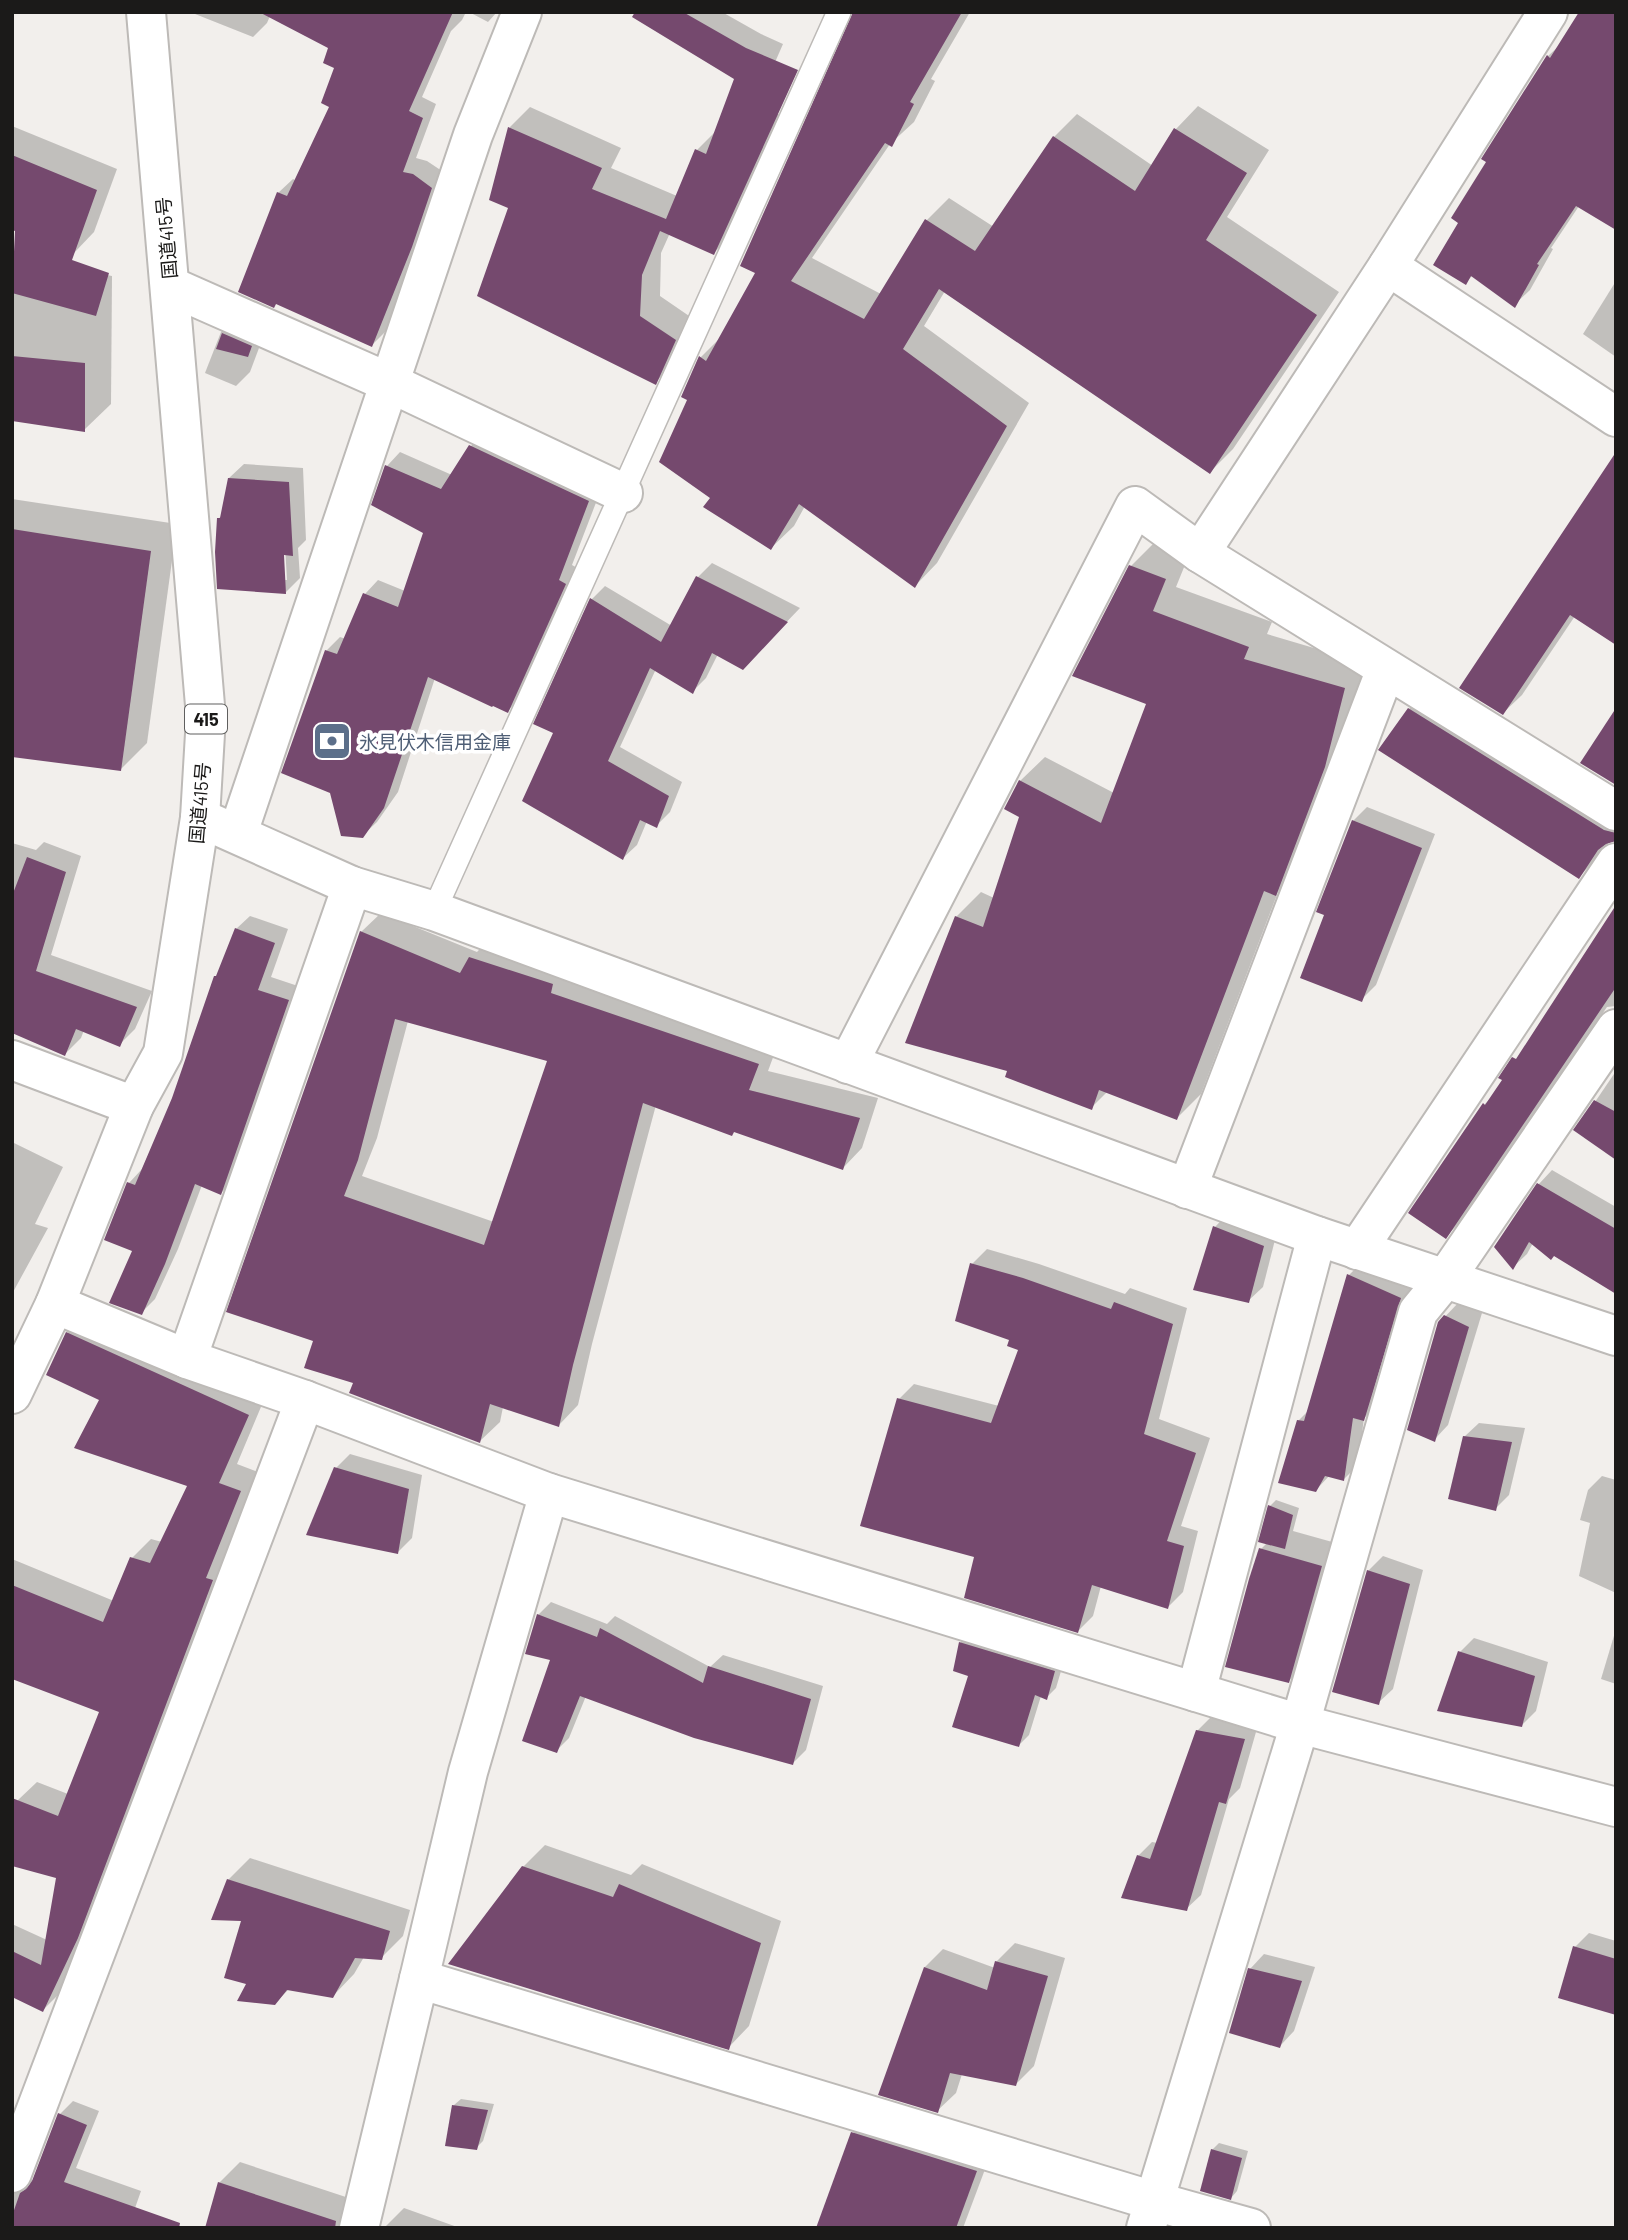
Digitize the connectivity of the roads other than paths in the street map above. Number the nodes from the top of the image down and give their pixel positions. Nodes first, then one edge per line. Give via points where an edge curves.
1 (146, 12) edge
2 (522, 12) edge
3 (839, 12) edge
4 (1548, 12) edge
5 (1388, 265) junction
6 (170, 286) junction
7 (390, 383) junction
8 (1616, 417) edge
9 (622, 493) junction
10 (1200, 553) junction
11 (1386, 668) junction
12 (1616, 811) edge
13 (200, 818) junction
14 (238, 833) junction
15 (1616, 863) edge
16 (352, 886) junction
17 (434, 911) junction
18 (1616, 1029) edge
19 (12, 1060) edge
20 (848, 1064) junction
21 (134, 1106) junction
22 (1187, 1189) junction
23 (1317, 1236) junction
24 (1357, 1250) junction
25 (1445, 1279) junction
26 (55, 1304) junction
27 (1616, 1336) edge
28 (187, 1359) junction
29 (12, 1394) edge
30 (305, 1400) junction
31 (549, 1493) junction
32 (1196, 1692) junction
33 (1300, 1724) junction
34 (1616, 1807) edge
35 (419, 1979) junction
36 (12, 2173) edge
37 (1150, 2215) edge
38 (359, 2228) edge
39 (1251, 2228) edge

1 - 6 main road, 国道415号 / 415
2 - 7 main road via 474,135
3 - 9 lane
4 - 5 main road
5 - 8 main road
5 - 10 main road
6 - 7 main road
6 - 13 main road, 国道415号 / 415 via 206,717
7 - 9 main road
7 - 14 main road
9 - 17 lane
10 - 11 main road
10 - 20 main road via 1135,506
11 - 12 main road
11 - 22 main road
13 - 14 main road
13 - 21 main road, 国道415号 / 415 via 163,1053
14 - 16 main road
15 - 24 main road
16 - 17 main road
16 - 28 main road
17 - 20 main road
18 - 25 main road
19 - 21 main road
20 - 22 main road
21 - 26 main road, 国道415号 / 415
22 - 23 main road
23 - 24 main road
23 - 32 main road
24 - 25 main road
25 - 27 main road
25 - 33 main road via 1418,1312
26 - 28 main road
26 - 29 main road, 国道415号 / 415
28 - 30 main road
30 - 31 main road
30 - 36 main road
31 - 32 main road
31 - 35 main road via 468,1772
32 - 33 main road
33 - 34 main road
33 - 37 main road
35 - 37 main road
35 - 38 main road
37 - 39 main road

